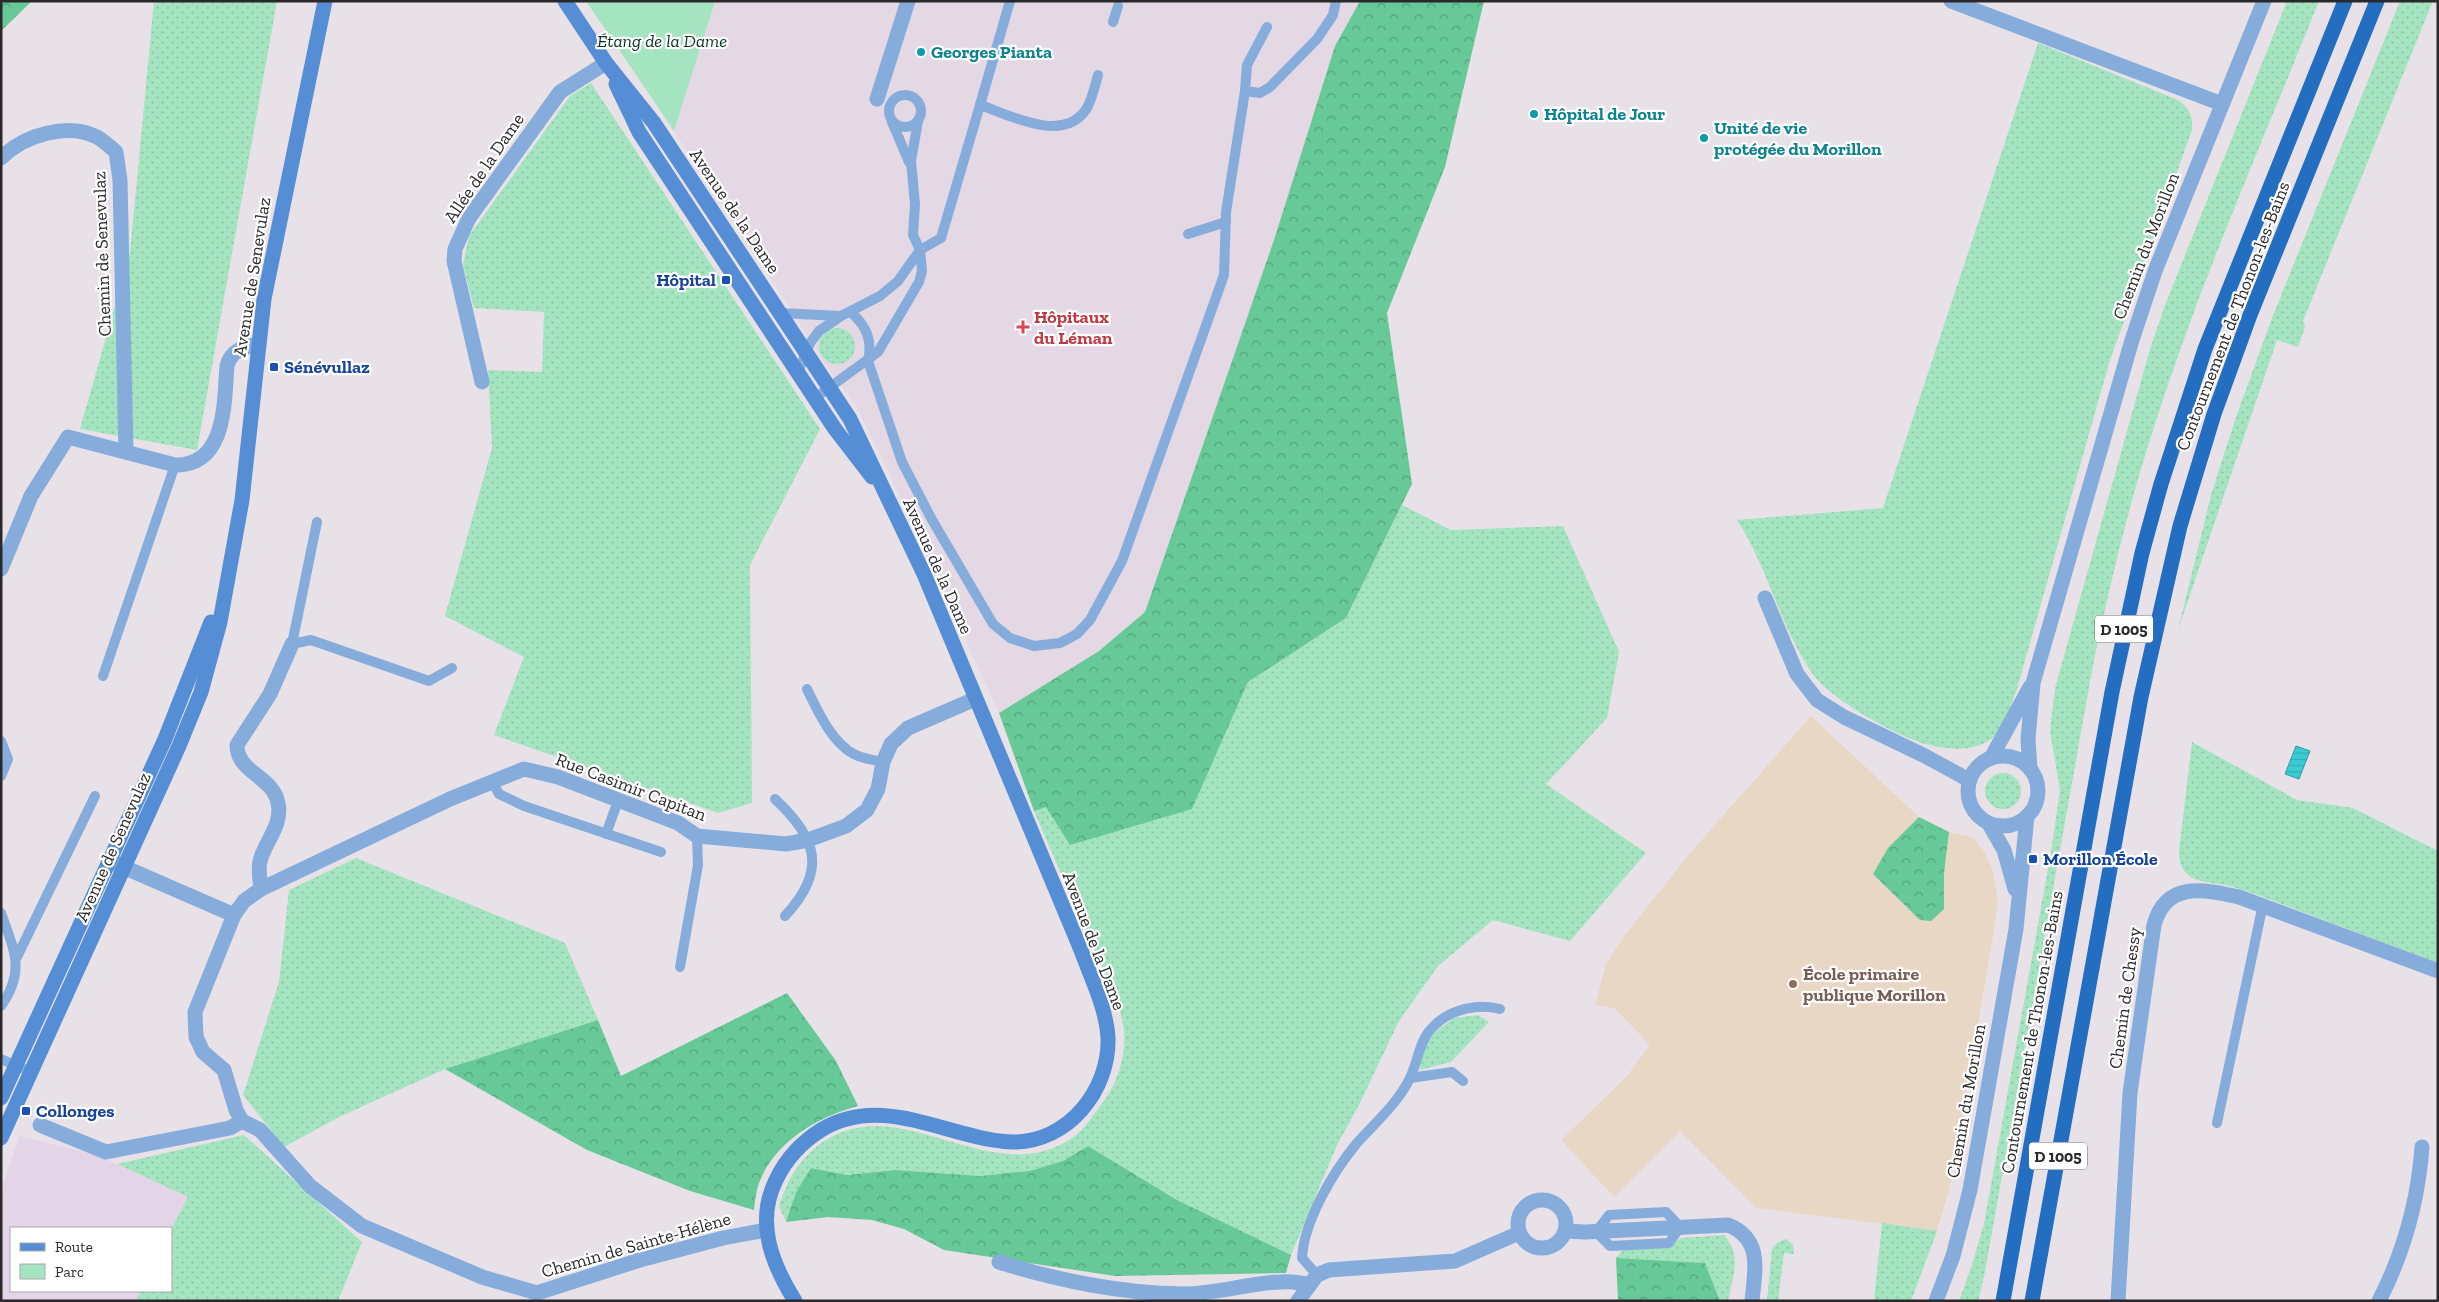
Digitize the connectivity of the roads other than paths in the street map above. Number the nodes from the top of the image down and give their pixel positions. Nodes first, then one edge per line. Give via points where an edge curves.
1 (325, 1) edge
2 (565, 1) edge
3 (908, 1) edge
4 (1010, 1) edge
5 (1336, 1) edge
6 (1951, 1) edge
7 (2264, 1) edge
8 (2345, 1) edge
9 (2377, 1) edge
10 (1118, 6) dead end
11 (1113, 22) dead end
12 (1267, 27) dead end
13 (606, 63) junction
14 (1098, 75) dead end
15 (1245, 92) junction
16 (877, 100) dead end
17 (2222, 104) junction
18 (980, 105) junction
19 (891, 120) junction
20 (918, 121) junction
21 (1, 158) edge
22 (911, 168) junction
23 (1226, 222) junction
24 (1188, 234) dead end
25 (920, 250) junction
26 (851, 312) junction
27 (780, 313) junction
28 (840, 316) junction
29 (258, 344) junction
30 (806, 353) junction
31 (868, 361) junction
32 (798, 372) junction
33 (482, 382) dead end
34 (829, 388) junction
35 (815, 398) junction
36 (126, 452) junction
37 (175, 465) junction
38 (882, 490) junction
39 (317, 522) dead end
40 (230, 561) junction
41 (1, 569) edge
42 (1765, 598) dead end
43 (292, 644) junction
44 (452, 668) dead end
45 (103, 676) dead end
46 (2033, 683) junction
47 (807, 689) dead end
48 (975, 699) junction
49 (1, 742) edge
50 (1991, 758) junction
51 (883, 762) junction
52 (2030, 769) junction
53 (1, 776) edge
54 (1969, 780) junction
55 (492, 782) junction
56 (95, 796) dead end
57 (775, 799) dead end
58 (618, 801) junction
59 (2027, 816) junction
60 (1989, 824) junction
61 (606, 834) junction
62 (697, 836) junction
63 (808, 840) junction
64 (661, 852) dead end
65 (109, 861) junction
66 (125, 867) junction
67 (261, 889) junction
68 (2018, 903) junction
69 (2263, 904) junction
70 (1, 913) edge
71 (234, 915) junction
72 (785, 916) dead end
73 (17, 957) junction
74 (680, 967) dead end
75 (2438, 971) edge
76 (1, 1006) edge
77 (1500, 1009) dead end
78 (1, 1059) edge
79 (16, 1066) junction
80 (31, 1072) junction
81 (1410, 1078) junction
82 (1463, 1081) dead end
83 (1, 1098) edge
84 (242, 1121) junction
85 (2217, 1123) dead end
86 (40, 1125) dead end
87 (1, 1138) edge
88 (2422, 1147) dead end
89 (766, 1230) junction
90 (1565, 1231) junction
91 (1519, 1233) junction
92 (999, 1262) dead end
93 (1313, 1279) junction
94 (544, 1297) edge
95 (795, 1301) edge
96 (1298, 1301) edge
97 (1752, 1301) edge
98 (1936, 1301) edge
99 (2003, 1301) edge
100 (2032, 1301) edge
101 (2118, 1301) edge
102 (2379, 1301) edge

1 - 29 main road, Avenue de Senevulaz via 273,246
2 - 13 main road, Avenue de la Dame
3 - 16 street
4 - 18 lane
5 - 15 lane via 1333,15 1317,39 1270,87 1260,93
6 - 17 street
7 - 17 street, Chemin du Morillon
8 - 99 highway, Contournement de Thonon-les-Bains / D 1005 via 2205,349 2142,553 2112,692
9 - 100 highway, Contournement de Thonon-les-Bains / D 1005 via 2250,315 2214,414 2180,526 2141,697
10 - 11 lane
12 - 15 lane via 1247,65
13 - 27 main road, Avenue de la Dame via 654,123
13 - 32 main road, Avenue de la Dame via 639,132
13 - 33 street, Allée de la Dame via 560,92 469,218 455,249 454,261
14 - 18 lane via 1086,110 1063,126 1043,125
15 - 23 lane
17 - 46 street, Chemin du Morillon via 2155,271 2132,340
18 - 25 lane via 941,238
19 - 20 lane via 902,128
19 - 20 lane via 888,113 891,102 906,95 920,104
19 - 22 lane
20 - 22 lane
21 - 36 street, Chemin de Senevulaz via 38,135 67,130 97,137 116,152 120,180
22 - 25 lane via 915,204 913,235
23 - 24 lane
23 - 31 lane via 1224,275 1126,551 1090,620 1077,634 1060,643 1042,647 1025,645 993,624 902,462
25 - 26 lane via 892,286
25 - 31 lane via 922,272 919,282 882,348
26 - 28 lane
26 - 31 lane via 862,322 869,337
27 - 28 lane
27 - 30 main road, Avenue de la Dame
28 - 30 lane via 819,331
29 - 37 street via 238,350 228,361 222,425 213,444 194,460
29 - 40 main road, Avenue de Senevulaz via 242,500
30 - 32 lane
30 - 34 main road, Avenue de la Dame
31 - 34 lane
32 - 35 main road, Avenue de la Dame
34 - 35 lane
34 - 38 main road, Avenue de la Dame via 850,419
35 - 38 main road, Avenue de la Dame via 854,456
36 - 37 street
36 - 41 street via 68,437 31,496
37 - 45 lane
38 - 48 main road, Avenue de la Dame via 924,574
39 - 43 lane
40 - 65 main road, Avenue de Senevulaz via 197,662
40 - 66 main road, Avenue de Senevulaz via 220,622 201,692
42 - 54 street via 1798,674 1817,700
43 - 44 lane via 311,640 429,681
43 - 67 street via 270,694 238,745 241,761 269,784 278,801 276,825 260,862
46 - 50 street, Chemin du Morillon
46 - 52 street, Chemin du Morillon via 2028,739
47 - 51 lane via 834,737 855,755
48 - 51 street, Rue Casimir Capitan via 908,728 892,744
48 - 89 main road, Avenue de la Dame via 1099,998 1108,1035 1101,1079 1093,1096 1072,1120 1056,1131 1031,1140 1003,1141 879,1114 852,1117 832,1124 806,1141 785,1164 769,1198
49 - 53 lane via 8,758
50 - 52 street via 2012,758
50 - 54 street via 1978,767
51 - 63 street, Rue Casimir Capitan via 878,788 867,810 846,826
52 - 59 street via 2037,793
54 - 60 street via 1971,806
55 - 58 street, Rue Casimir Capitan via 524,769 558,777
55 - 61 lane via 499,794 507,798
55 - 67 street, Rue Casimir Capitan
56 - 73 lane
57 - 63 lane via 797,819
58 - 61 lane
58 - 62 street, Rue Casimir Capitan via 678,824
59 - 60 street via 2008,826
59 - 68 street, Chemin du Morillon
60 - 68 street, Chemin du Morillon via 2007,857
61 - 64 lane
62 - 63 street, Rue Casimir Capitan via 786,844
62 - 74 lane via 698,865
63 - 72 lane via 812,860 810,882 802,898
65 - 66 street
65 - 79 main road, Avenue de Senevulaz
66 - 71 street
66 - 80 main road, Avenue de Senevulaz
67 - 71 street, Rue Casimir Capitan via 244,901
68 - 98 street, Chemin du Morillon via 1970,1190 1953,1256
69 - 75 street, Chemin de Chessy
69 - 85 lane
69 - 101 street, Chemin de Chessy via 2215,892 2187,891 2169,899 2157,915 2130,1093
70 - 73 lane
71 - 84 street, Rue Casimir Capitan via 195,1012 196,1038 203,1052 224,1070
73 - 76 lane via 17,972 8,997
77 - 81 lane via 1489,1006 1459,1010 1436,1024 1426,1034
78 - 79 lane
79 - 80 lane
79 - 83 main road, Avenue de Senevulaz
80 - 87 main road, Avenue de Senevulaz
81 - 82 lane via 1452,1072
81 - 93 lane via 1336,1171 1317,1208 1303,1243 1302,1258
84 - 86 street via 230,1128 106,1152
84 - 94 street, Chemin de Sainte-Hélène via 260,1130 310,1186 362,1226 482,1276
88 - 102 street via 2412,1219
89 - 94 street, Chemin de Sainte-Hélène via 663,1254
89 - 95 main road, Avenue de la Dame via 775,1263
90 - 91 street via 1556,1242 1543,1248 1533,1247
90 - 91 street via 1565,1216 1561,1210 1548,1200 1539,1200 1530,1202 1519,1216
90 - 97 street via 1728,1225 1745,1235 1754,1252
91 - 93 street via 1455,1261 1343,1268
92 - 93 street via 1122,1290 1176,1294
93 - 96 street

